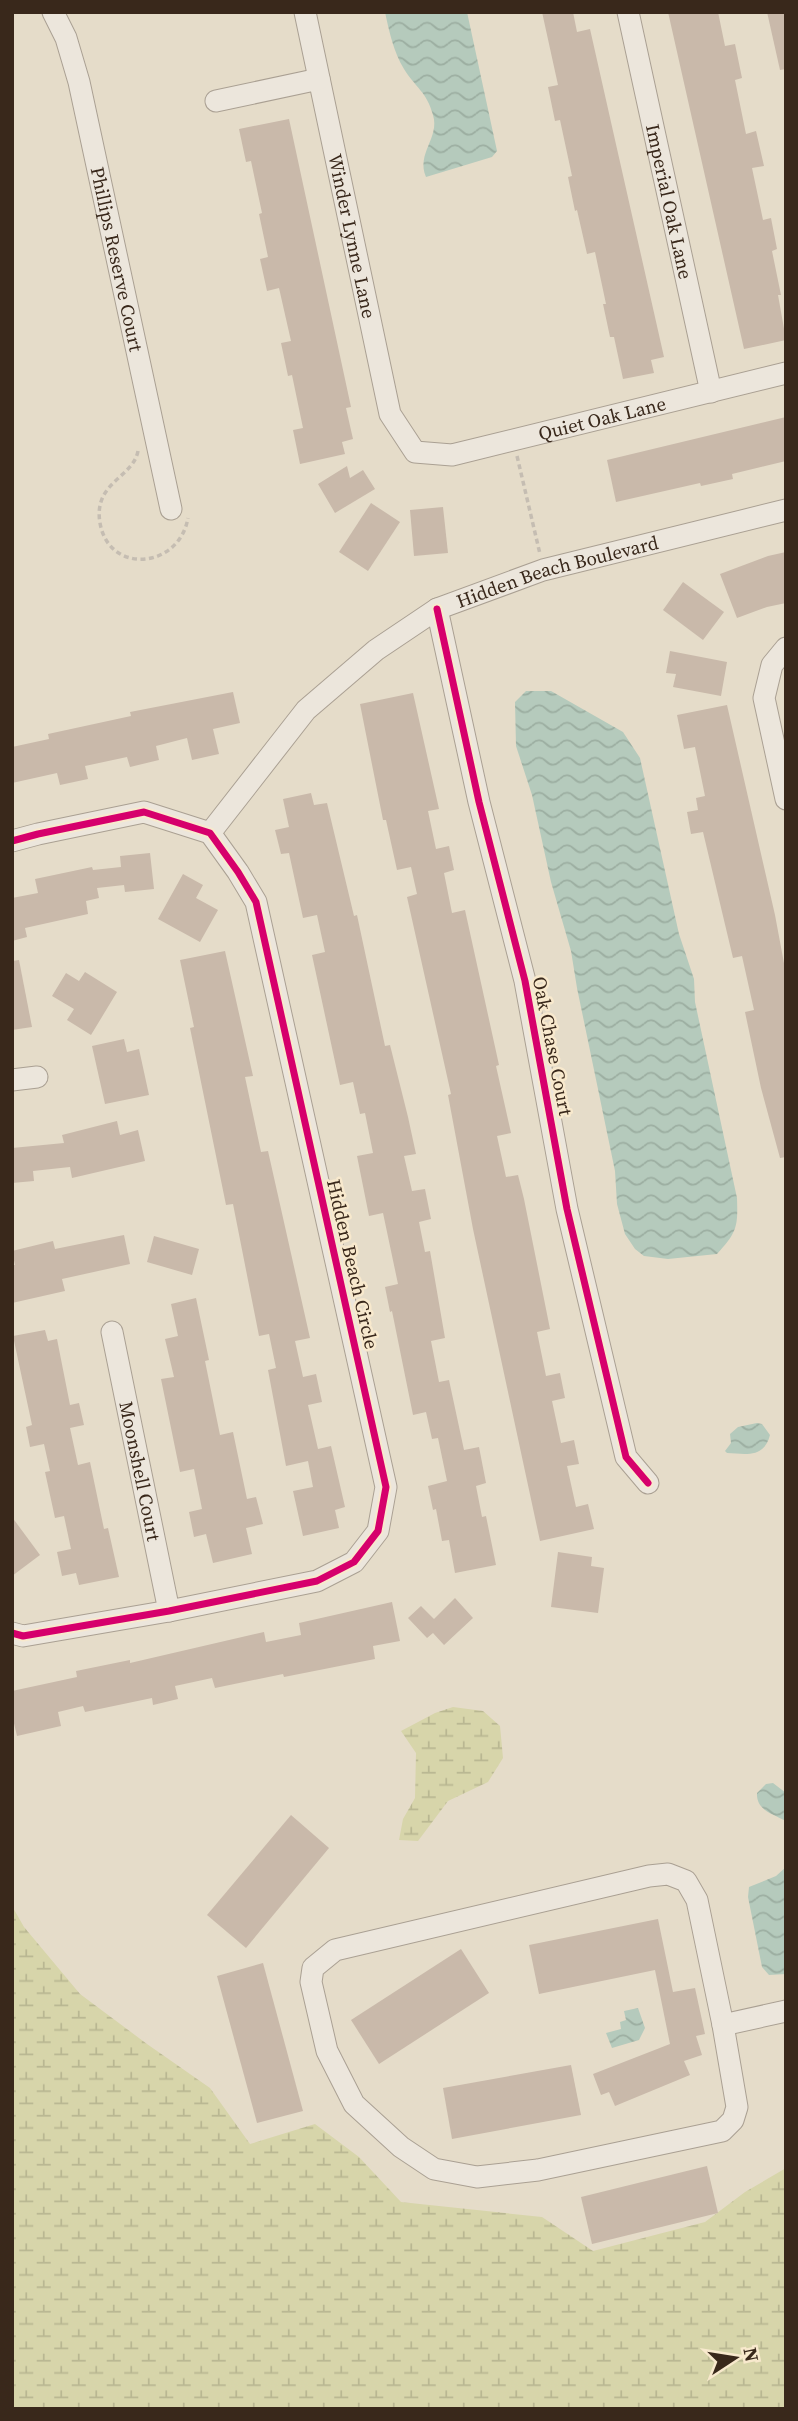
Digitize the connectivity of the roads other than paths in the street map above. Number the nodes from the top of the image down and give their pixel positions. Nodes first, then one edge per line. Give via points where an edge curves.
1 (53, 12) edge
2 (304, 12) edge
3 (628, 12) edge
4 (319, 79) junction
5 (216, 101) dead end
6 (786, 373) edge
7 (711, 392) junction
8 (415, 452) joint
9 (180, 508) road end
10 (786, 510) edge
11 (437, 609) junction
12 (786, 648) edge
13 (786, 799) edge
14 (210, 833) junction
15 (12, 842) edge
16 (37, 1077) dead end
17 (12, 1080) edge
18 (112, 1332) dead end
19 (648, 1483) dead end
20 (169, 1611) junction
21 (12, 1633) edge
22 (786, 2011) edge
23 (723, 2025) junction

1 - 9 street, Phillips Reserve Court via 79,82
2 - 4 street, Winder Lynne Lane
3 - 7 street, Imperial Oak Lane
4 - 5 street
4 - 8 street, Winder Lynne Lane via 390,415
6 - 7 street, Quiet Oak Lane
7 - 8 street, Quiet Oak Lane via 453,455
10 - 11 street, Hidden Beach Boulevard via 543,570
11 - 14 street, Hidden Beach Boulevard via 376,650 306,710
11 - 19 street, Oak Chase Court via 479,802 525,981 567,1209 619,1431 626,1457
12 - 13 street via 772,665 764,698
14 - 15 street via 144,812
14 - 20 street, Hidden Beach Circle via 256,902 386,1487 378,1531 354,1562 317,1581
16 - 17 street
18 - 20 street, Moonshell Court
20 - 21 street, Hidden Beach Circle via 23,1636
22 - 23 street
23 - 23 street via 697,1900 686,1881 668,1874 335,1951 313,1968 311,1982 327,2051 354,2104 433,2169 477,2177 538,2170 722,2131 737,2107

